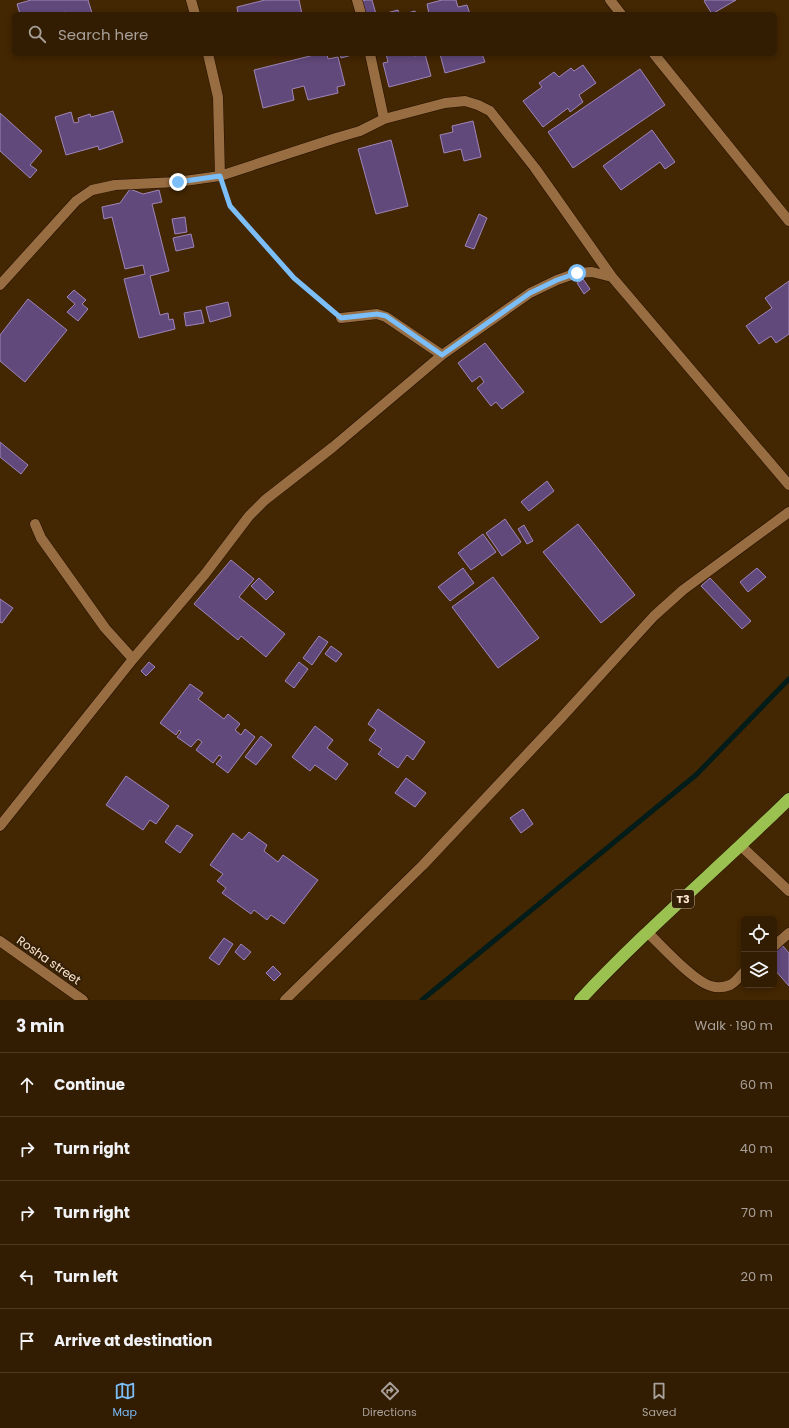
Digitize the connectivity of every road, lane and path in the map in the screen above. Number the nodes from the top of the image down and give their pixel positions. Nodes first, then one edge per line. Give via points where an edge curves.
1 (191, 0) edge
2 (357, 0) edge
3 (610, 0) edge
4 (194, 12) edge
5 (360, 12) edge
6 (619, 12) edge
7 (208, 56) edge
8 (370, 56) edge
9 (656, 56) edge
10 (384, 119) junction
11 (220, 176) junction
12 (789, 221) edge
13 (612, 278) junction
14 (0, 285) edge
15 (341, 318) joint
16 (442, 355) junction
17 (789, 486) edge
18 (789, 512) edge
19 (35, 524) dead end
20 (133, 658) junction
21 (789, 800) edge
22 (0, 826) edge
23 (741, 846) junction
24 (789, 890) edge
25 (647, 932) junction
26 (789, 933) edge
27 (0, 941) edge
28 (777, 943) edge
29 (741, 975) edge
30 (83, 1000) edge
31 (285, 1000) edge
32 (580, 1000) edge

1 - 4 street
2 - 5 street
3 - 6 street
7 - 11 street via 218,97
8 - 10 street
9 - 12 street
10 - 11 street via 360,131
10 - 13 street via 445,103 465,101 490,112 535,168
11 - 14 street via 178,182 115,185 92,190 76,201
11 - 15 path via 230,206 294,278
13 - 16 street via 592,272 577,273 557,280 530,293
13 - 17 street
15 - 16 street via 377,314 386,316
16 - 20 street via 333,447 265,500 249,516 205,574
18 - 31 street via 683,590 654,616 423,865
19 - 20 street via 41,538 95,613
20 - 22 street
21 - 23 highway, T3
23 - 24 street
23 - 25 highway, T3
25 - 29 street via 700,980 712,986 731,985
25 - 32 highway, T3
26 - 28 street
27 - 30 street, Rosha street

